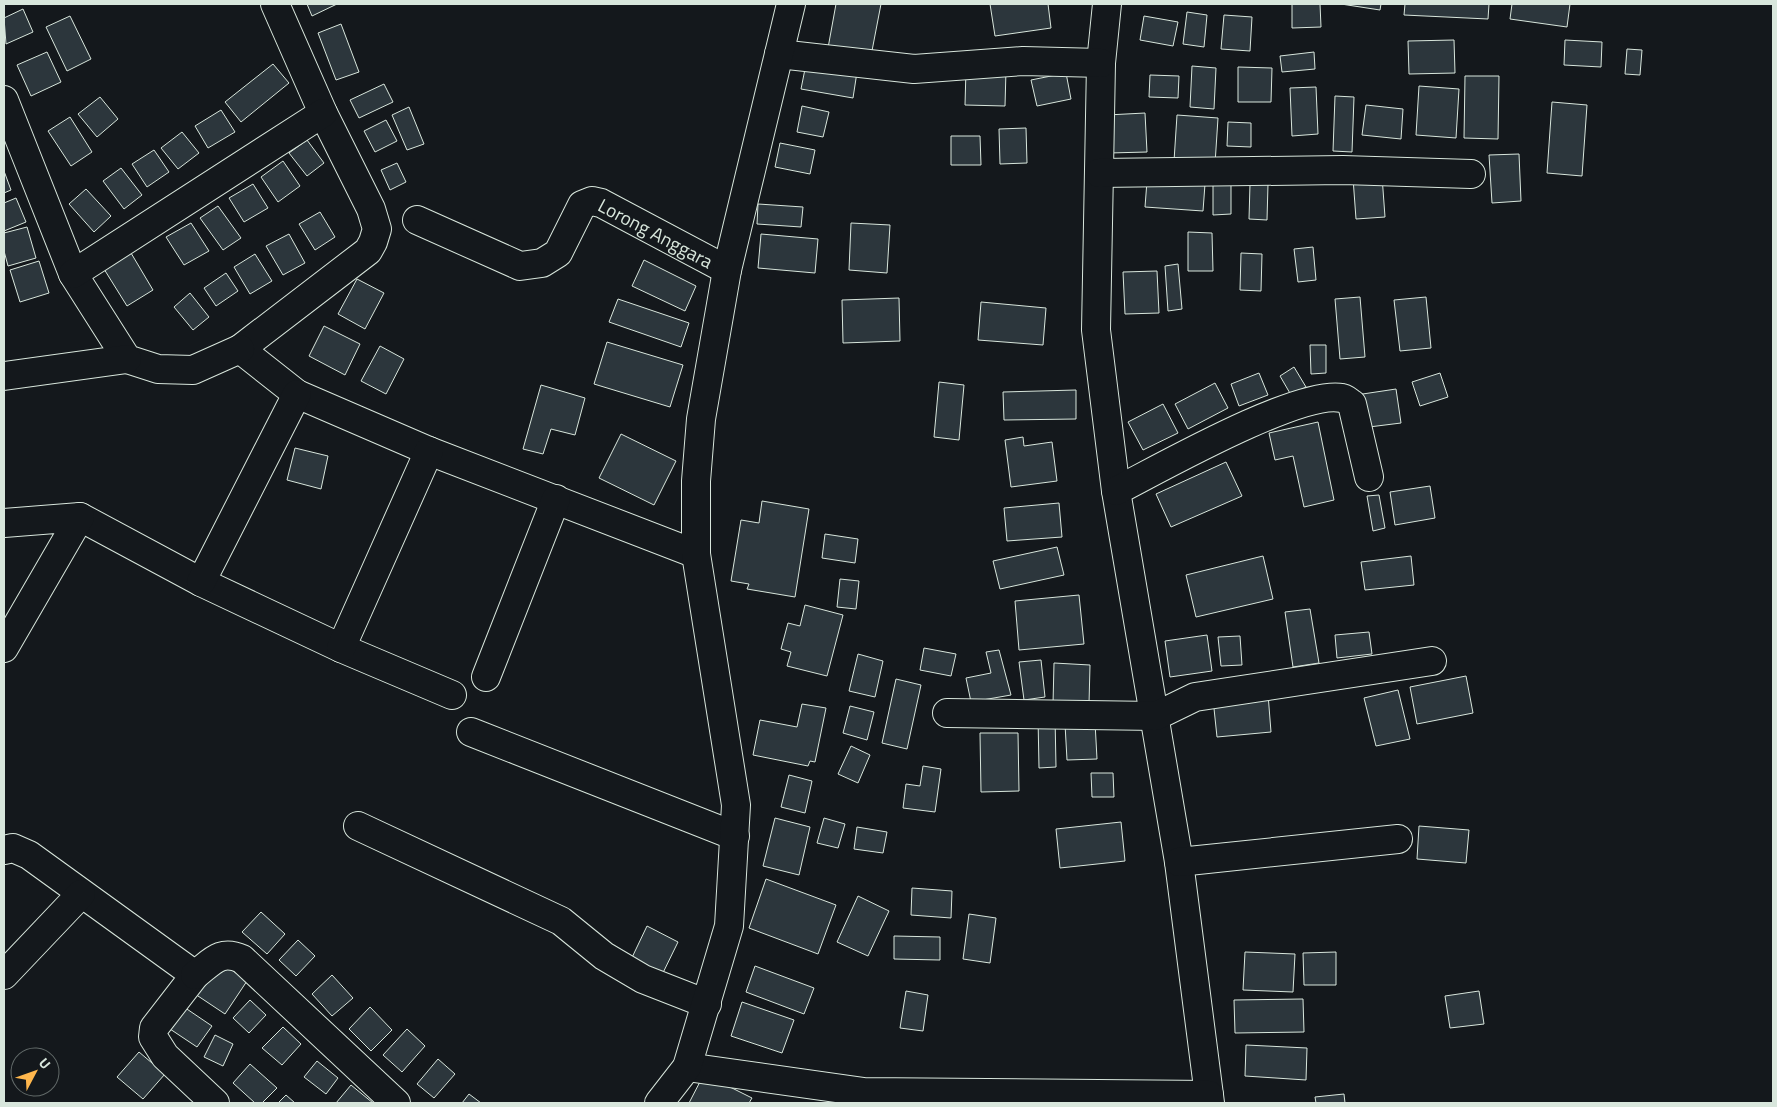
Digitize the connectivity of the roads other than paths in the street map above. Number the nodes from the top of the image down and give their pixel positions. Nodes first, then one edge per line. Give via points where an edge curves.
1 (275, 4) edge
2 (791, 4) edge
3 (1107, 4) edge
4 (779, 54) junction
5 (1101, 63) junction
6 (4, 100) edge
7 (323, 113) junction
8 (1099, 172) junction
9 (1471, 174) dead end
10 (417, 220) dead end
11 (727, 270) junction
12 (73, 274) junction
13 (240, 349) junction
14 (127, 359) junction
15 (4, 376) edge
16 (297, 394) junction
17 (429, 451) junction
18 (1369, 477) dead end
19 (1116, 491) junction
20 (556, 500) junction
21 (80, 517) junction
22 (4, 523) edge
23 (696, 554) junction
24 (202, 582) junction
25 (4, 648) edge
26 (341, 648) junction
27 (1432, 661) dead end
28 (486, 677) dead end
29 (452, 695) dead end
30 (947, 713) dead end
31 (1156, 716) junction
32 (471, 732) dead end
33 (358, 826) dead end
34 (735, 836) junction
35 (1398, 839) dead end
36 (4, 850) edge
37 (1179, 862) junction
38 (81, 894) junction
39 (4, 975) edge
40 (195, 975) junction
41 (707, 1004) junction
42 (688, 1067) junction
43 (862, 1098) edge
44 (956, 1098) edge
45 (1210, 1099) edge
46 (215, 1103) edge
47 (396, 1103) edge
48 (658, 1103) edge

1 - 7 street
2 - 4 street
3 - 5 street
4 - 5 street via 914,69 1023,60
4 - 11 street
5 - 8 street
6 - 12 street
7 - 12 street
7 - 13 street via 371,209 376,229 373,242 368,251
8 - 9 street via 1343,170
8 - 19 street via 1096,330
10 - 11 street, Lorong Anggara via 520,266 542,263 558,253 582,205 592,201
11 - 23 street via 702,419 696,481
12 - 14 street
13 - 14 street via 192,370 158,369
13 - 16 street
14 - 15 street
16 - 17 street
16 - 24 street
17 - 20 street
17 - 26 street
18 - 19 street via 1352,404 1343,398 1320,398 1227,434
19 - 31 street
20 - 23 street
20 - 28 street
21 - 22 street
21 - 24 street
21 - 25 street
23 - 34 street via 736,805
24 - 26 street
26 - 29 street
27 - 31 street via 1194,697
30 - 31 street
31 - 37 street
32 - 34 street
33 - 41 street via 561,921 604,956 643,979
34 - 41 street via 729,926
35 - 37 street
36 - 38 street via 13,848 30,855
37 - 45 street
38 - 39 street
38 - 40 street
40 - 46 street via 154,1028 153,1037 165,1056
40 - 47 street via 220,956 232,954 242,959
41 - 42 street
42 - 43 street
42 - 48 street
43 - 44 street
44 - 45 street

